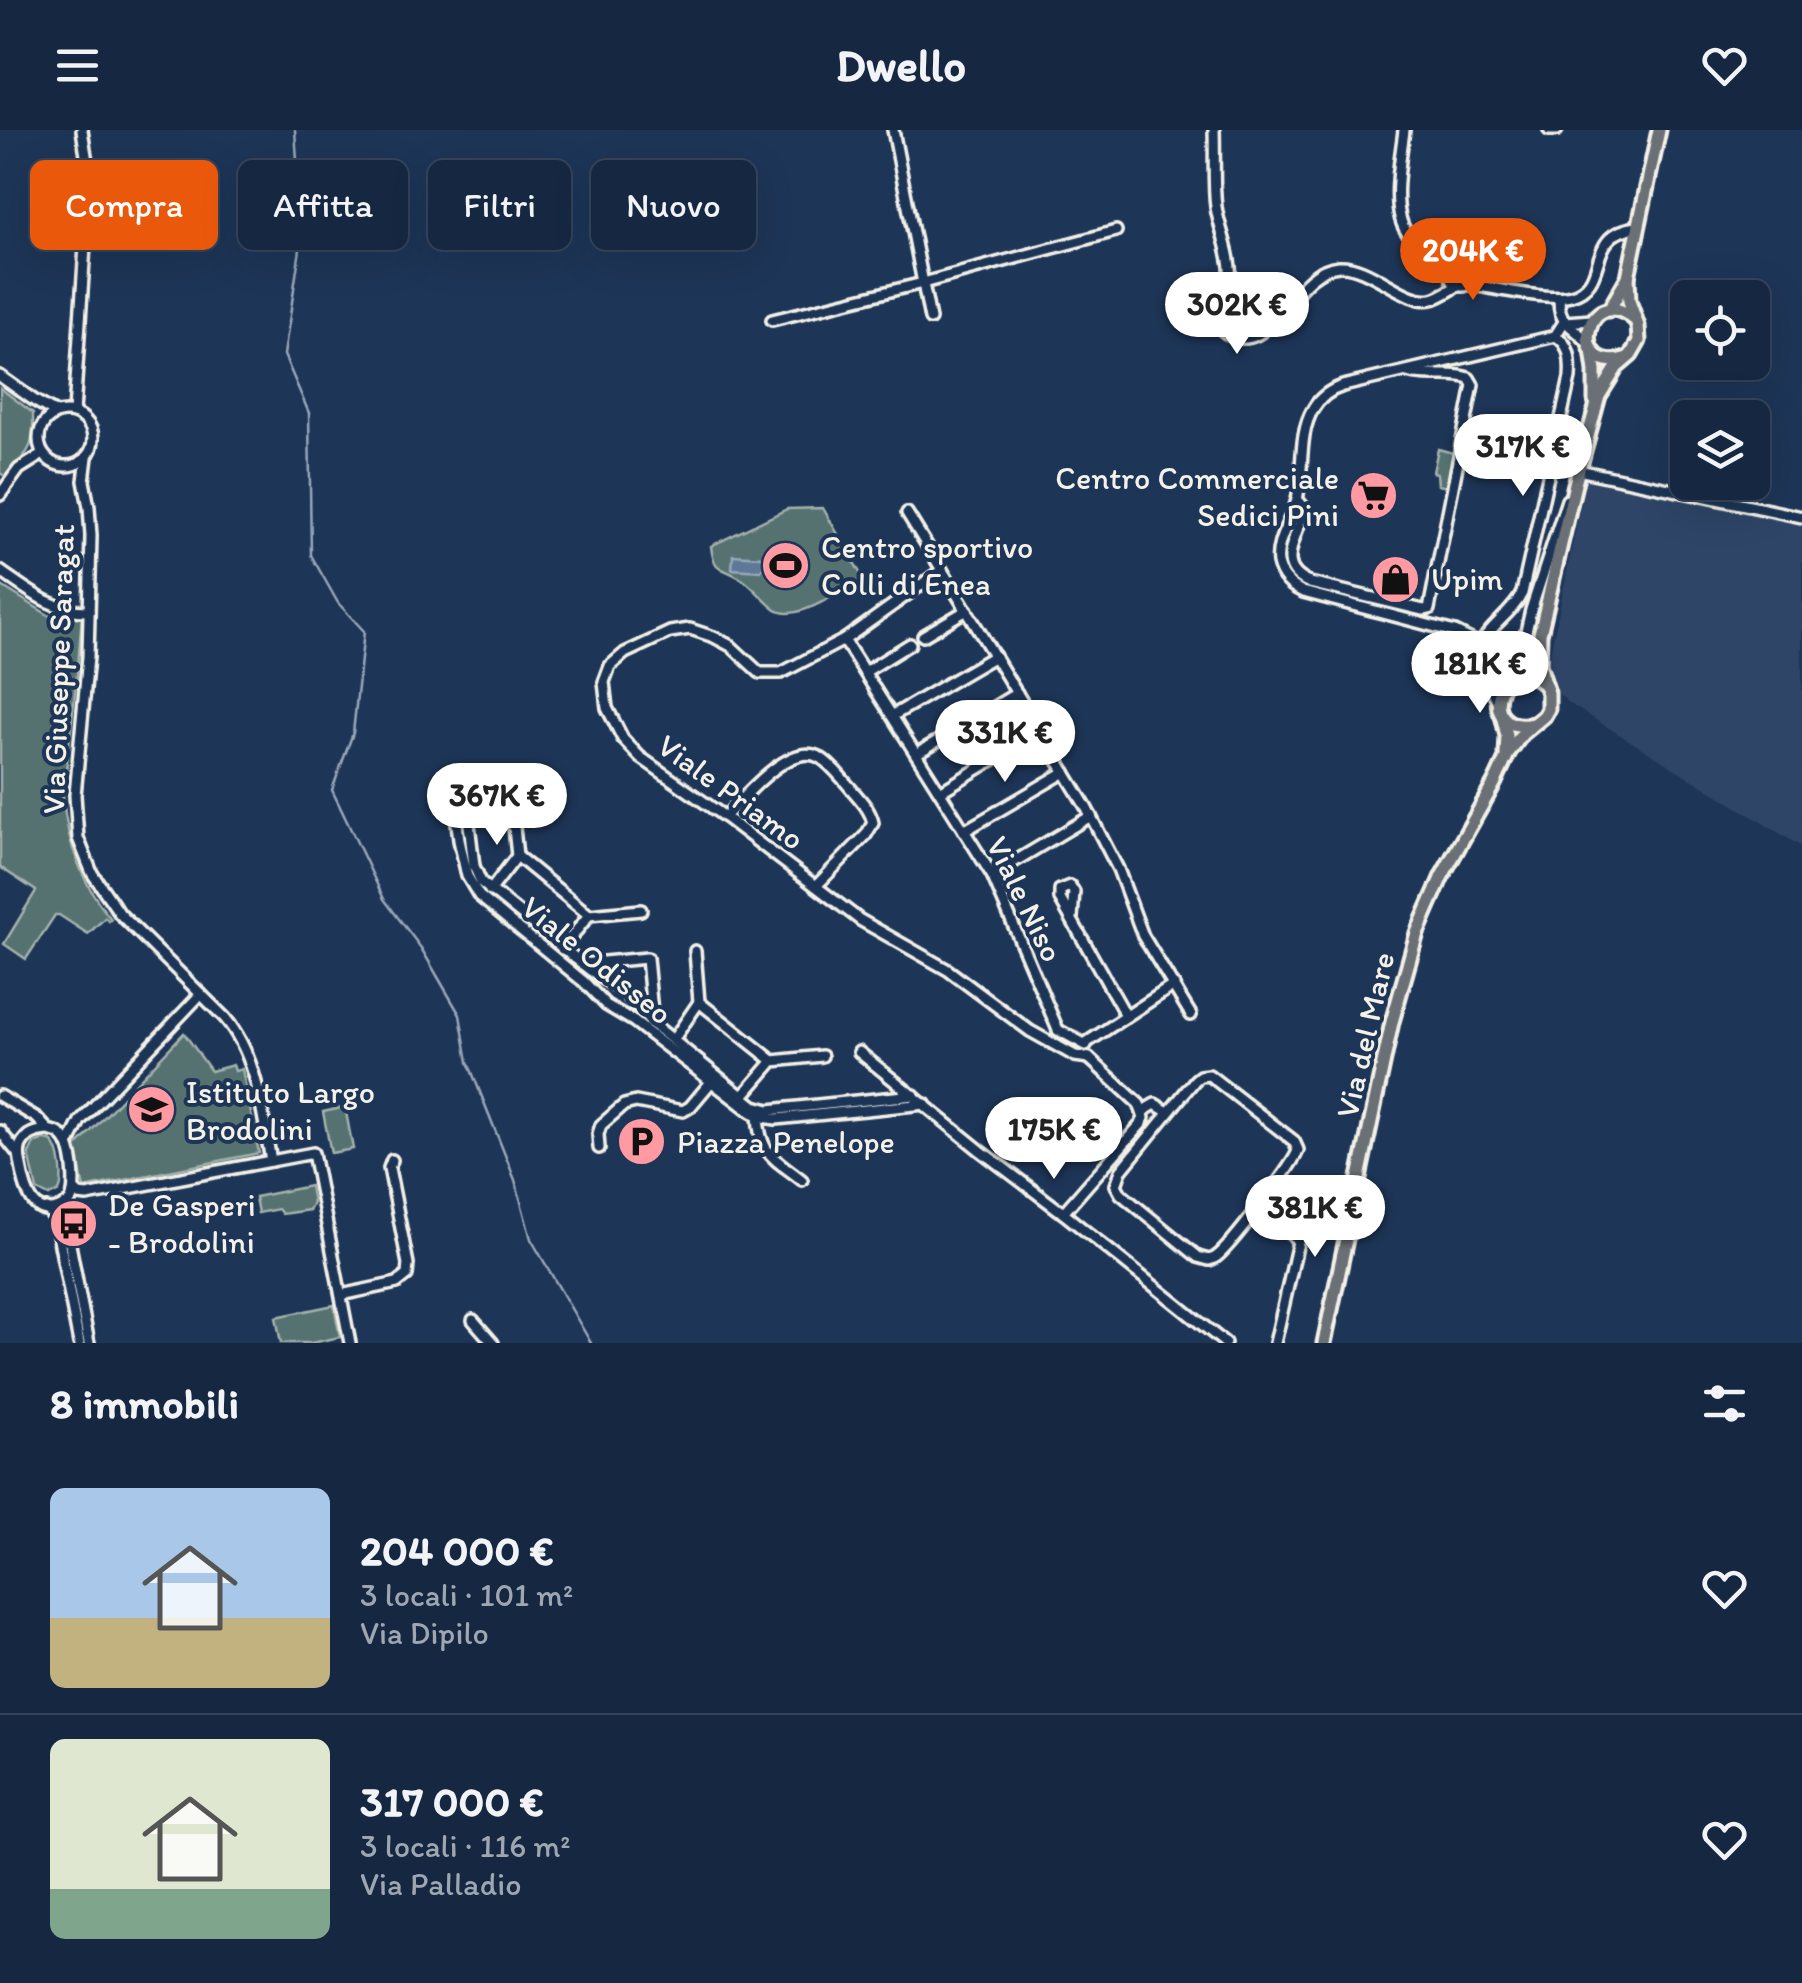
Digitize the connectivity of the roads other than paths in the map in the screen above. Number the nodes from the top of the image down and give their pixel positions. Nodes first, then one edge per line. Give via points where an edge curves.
1 (82, 130) edge
2 (893, 130) edge
3 (1214, 130) edge
4 (1404, 130) edge
5 (1549, 130) edge
6 (1557, 130) edge
7 (1659, 130) edge
8 (1638, 227) junction
9 (1116, 231) dead end
10 (1454, 268) junction
11 (1628, 276) junction
12 (923, 283) junction
13 (1470, 284) junction
14 (1560, 297) junction
15 (1610, 310) junction
16 (930, 319) dead end
17 (1634, 319) junction
18 (772, 320) dead end
19 (1592, 320) junction
20 (1564, 322) junction
21 (1578, 332) junction
22 (1559, 337) junction
23 (1590, 347) junction
24 (1624, 359) junction
25 (1405, 372) junction
26 (0, 376) edge
27 (35, 401) junction
28 (1594, 406) junction
29 (74, 412) junction
30 (56, 413) junction
31 (44, 422) junction
32 (1461, 447) junction
33 (44, 454) junction
34 (87, 457) junction
35 (68, 466) junction
36 (1550, 466) junction
37 (1578, 470) junction
38 (84, 481) junction
39 (1574, 484) junction
40 (0, 495) edge
41 (1297, 500) junction
42 (906, 513) dead end
43 (1802, 517) edge
44 (942, 570) junction
45 (0, 571) edge
46 (967, 610) junction
47 (89, 611) junction
48 (1540, 634) junction
49 (924, 636) dead end
50 (844, 640) junction
51 (910, 644) dead end
52 (1479, 644) junction
53 (994, 656) junction
54 (865, 672) junction
55 (1482, 673) junction
56 (1515, 676) junction
57 (1544, 684) junction
58 (1017, 693) junction
59 (1498, 700) junction
60 (1502, 715) junction
61 (892, 716) junction
62 (1533, 724) junction
63 (1040, 732) junction
64 (916, 754) junction
65 (1505, 760) junction
66 (1065, 772) junction
67 (940, 792) junction
68 (512, 808) dead end
69 (1091, 816) junction
70 (725, 817) junction
71 (964, 831) junction
72 (517, 856) junction
73 (992, 876) junction
74 (816, 886) junction
75 (490, 891) junction
76 (642, 910) dead end
77 (589, 915) junction
78 (1072, 918) dead end
79 (545, 935) junction
80 (537, 944) junction
81 (562, 949) junction
82 (695, 951) dead end
83 (582, 964) junction
84 (609, 981) junction
85 (1174, 986) junction
86 (201, 994) junction
87 (597, 996) junction
88 (632, 1001) junction
89 (699, 1002) junction
90 (620, 1014) junction
91 (1191, 1015) dead end
92 (1126, 1016) junction
93 (653, 1024) junction
94 (1058, 1030) junction
95 (673, 1040) junction
96 (1048, 1041) junction
97 (1086, 1043) junction
98 (859, 1052) dead end
99 (822, 1056) dead end
100 (1089, 1058) junction
101 (772, 1062) junction
102 (710, 1082) junction
103 (914, 1094) junction
104 (0, 1096) edge
105 (742, 1097) junction
106 (924, 1104) junction
107 (806, 1111) junction
108 (1143, 1112) junction
109 (1168, 1112) junction
110 (30, 1116) junction
111 (758, 1116) junction
112 (80, 1121) junction
113 (0, 1130) edge
114 (52, 1132) junction
115 (31, 1134) junction
116 (68, 1146) junction
117 (599, 1148) dead end
118 (19, 1156) junction
119 (271, 1160) junction
120 (392, 1160) dead end
121 (802, 1180) dead end
122 (75, 1191) junction
123 (65, 1206) junction
124 (1258, 1207) junction
125 (47, 1209) junction
126 (1063, 1213) junction
127 (340, 1296) junction
128 (473, 1320) dead end
129 (1325, 1342) edge
130 (79, 1343) edge
131 (90, 1343) edge
132 (350, 1343) edge
133 (493, 1343) edge
134 (1225, 1343) edge
135 (1275, 1343) edge

1 - 29 street via 88,201
2 - 12 street
3 - 13 street via 1216,209 1230,270 1215,312 1227,334 1259,333 1312,278 1336,267 1362,271 1424,300
4 - 10 street via 1402,224
5 - 6 street
7 - 8 main road
8 - 11 main road
8 - 14 street via 1612,236 1587,286
9 - 12 street
10 - 13 street via 1451,279
10 - 13 street via 1472,270
11 - 15 main road
11 - 17 main road
12 - 16 street
12 - 18 street
13 - 14 street
14 - 20 street
15 - 17 main road
15 - 19 main road
17 - 24 main road via 1639,342
19 - 20 street
19 - 23 main road
20 - 21 street
20 - 22 street
21 - 22 street
21 - 23 street
22 - 25 street
22 - 36 street via 1570,374
23 - 24 main road via 1606,360
23 - 28 main road, Via del Mare
24 - 28 main road, Via del Mare
25 - 32 street via 1471,379
25 - 41 street via 1338,388 1316,404 1306,426
26 - 27 street
27 - 30 street
27 - 31 street
28 - 37 main road, Via del Mare
29 - 30 street
29 - 34 street via 93,430
30 - 31 street
31 - 33 street
32 - 36 street
32 - 41 street via 1425,610 1298,578 1289,561 1303,512
33 - 35 street
33 - 40 street via 18,469
34 - 35 street
34 - 38 street, Via Giuseppe Saragat
35 - 38 street, Via Giuseppe Saragat
36 - 52 street via 1522,593
37 - 39 main road, Via del Mare
37 - 43 street
38 - 47 street, Via Giuseppe Saragat
39 - 48 main road, Via del Mare
39 - 52 street via 1519,656 1500,664
41 - 52 street via 1278,554 1293,587
42 - 44 street
44 - 46 street
44 - 50 street
45 - 47 street via 56,606
46 - 49 street
46 - 53 street
47 - 86 street, Via Giuseppe Saragat via 75,795 81,847 120,914
48 - 56 main road, Via del Mare
48 - 57 main road, Via del Mare
50 - 54 street, Viale Niso
50 - 70 street, Viale Priamo via 791,670 765,674 721,640 679,629 608,669 606,704 626,742
51 - 54 street
52 - 55 street
53 - 58 street
53 - 61 street
54 - 61 street, Viale Niso
55 - 56 street
55 - 59 street
56 - 57 main road
56 - 59 main road, Via del Mare
57 - 62 main road, Via del Mare via 1548,709
58 - 63 street
58 - 64 street
59 - 60 main road
60 - 62 main road via 1516,725
60 - 65 main road
61 - 64 street, Viale Niso
62 - 65 main road, Via del Mare
63 - 66 street
63 - 67 street
64 - 67 street, Viale Niso
65 - 129 main road, Via del Mare via 1442,876 1412,950
66 - 69 street
66 - 71 street
67 - 71 street, Viale Niso
68 - 72 street
69 - 73 street
69 - 85 street via 1143,936
70 - 74 street, Viale Priamo
70 - 74 street via 786,761 808,754 824,760 873,823
71 - 73 street, Viale Niso
72 - 75 street
72 - 77 street
73 - 94 street, Viale Niso
74 - 96 street, Viale Priamo
75 - 79 street, Viale Odisseo
75 - 80 street, Viale Odisseo via 474,870 465,790 458,783 456,823 472,886
76 - 77 street
77 - 81 street
78 - 92 street
79 - 80 street
79 - 81 street, Viale Odisseo
80 - 87 street, Viale Odisseo
81 - 83 street, Viale Odisseo
82 - 89 street
83 - 84 street, Viale Odisseo
83 - 93 street via 647,958
84 - 87 street
84 - 88 street, Viale Odisseo
85 - 91 street
85 - 92 street
86 - 112 street
86 - 119 street, Via Giuseppe Saragat via 243,1044
87 - 90 street, Viale Odisseo
88 - 90 street
88 - 93 street, Viale Odisseo
89 - 95 street
89 - 101 street
90 - 102 street, Viale Odisseo
92 - 97 street
93 - 95 street, Viale Odisseo
94 - 96 street
94 - 97 street
95 - 105 street, Viale Odisseo
96 - 100 street, Viale Priamo
97 - 100 street
98 - 103 street
99 - 101 street
100 - 108 street, Viale Priamo
101 - 105 street
102 - 111 street, Viale Odisseo
102 - 117 street via 683,1111 624,1105 601,1124
103 - 106 street
103 - 107 street, Viale Odisseo
104 - 110 street
105 - 107 street, Viale Odisseo via 765,1110
106 - 107 street, Viale Odisseo
106 - 126 street
107 - 111 street, Viale Odisseo
108 - 109 street via 1156,1104
108 - 126 street via 1140,1124
109 - 124 street via 1195,1080 1208,1075 1296,1142 1296,1159
109 - 124 street via 1119,1174 1120,1192 1206,1260 1219,1254
110 - 114 street
110 - 115 street
111 - 121 street via 766,1150
112 - 114 street
112 - 116 street
113 - 115 street
113 - 118 street
114 - 115 street
114 - 116 street
115 - 118 street
116 - 122 street
118 - 125 street via 28,1198
119 - 122 street via 88,1196
119 - 127 street via 314,1153
120 - 127 street via 407,1275
122 - 123 street
123 - 125 street
123 - 131 street
124 - 135 street via 1298,1242
125 - 130 street via 55,1219
126 - 134 street
127 - 132 street
128 - 133 street

